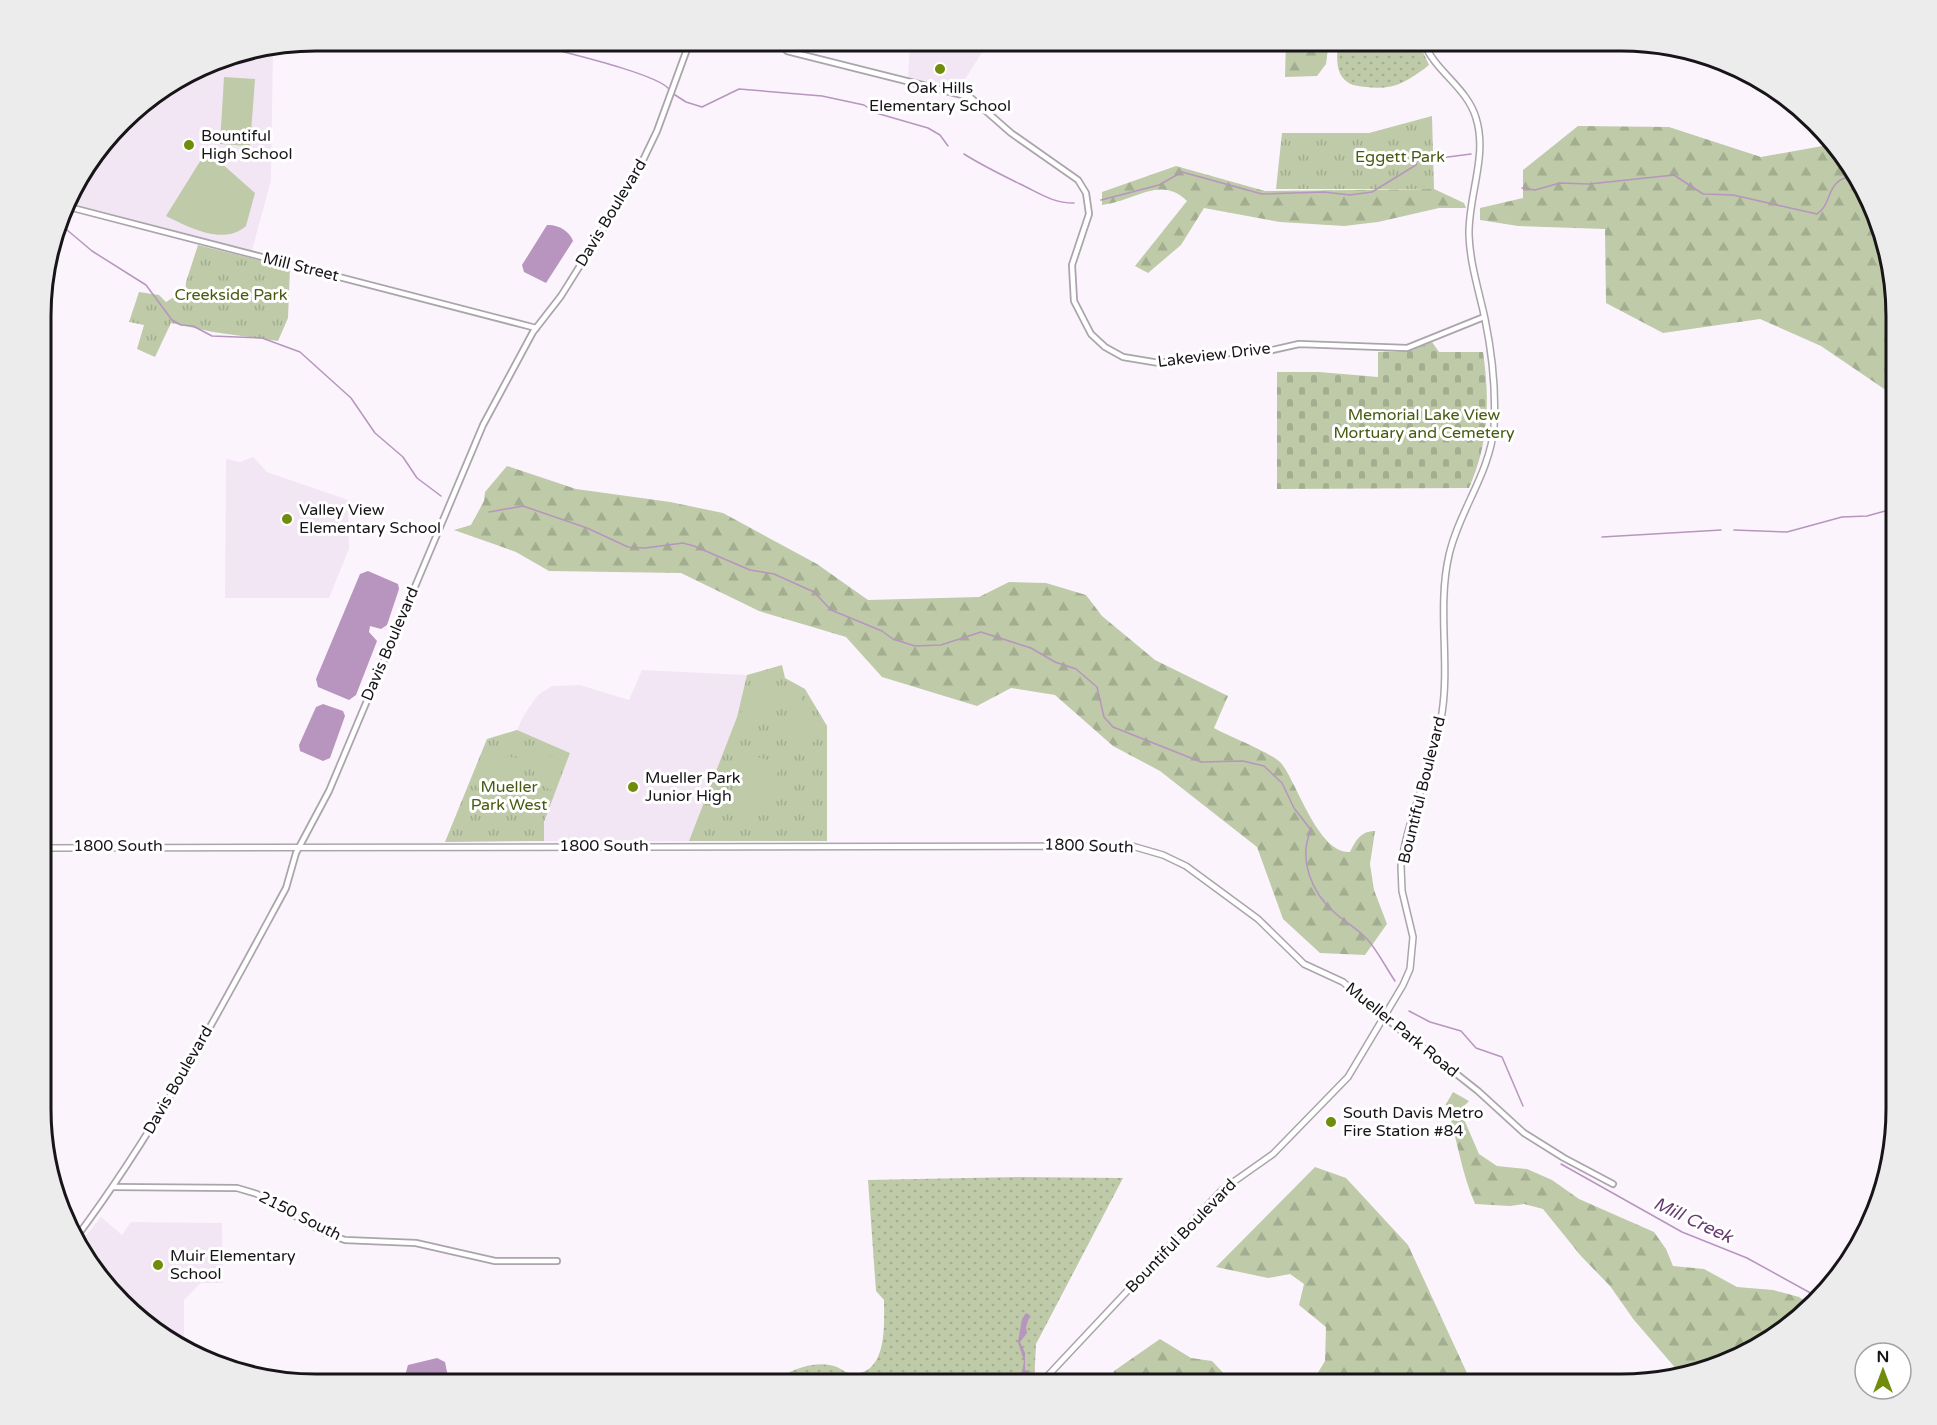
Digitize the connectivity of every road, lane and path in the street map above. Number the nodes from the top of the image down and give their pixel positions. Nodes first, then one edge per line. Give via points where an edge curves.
1 (686, 51) edge
2 (788, 51) edge
3 (1429, 51) edge
4 (74, 208) edge
5 (1484, 317) junction
6 (536, 328) junction
7 (299, 846) junction
8 (51, 848) edge
9 (1163, 855) joint
10 (1383, 1016) junction
11 (1613, 1184) dead end
12 (113, 1187) junction
13 (81, 1231) edge
14 (557, 1261) dead end
15 (1049, 1374) edge

1 - 6 street, Davis Boulevard via 628,189 561,297
2 - 5 street, Lakeview Drive via 969,97 1011,133 1078,180 1086,193 1089,214 1072,265 1074,301 1091,334 1123,357 1159,363 1299,344 1407,348
3 - 5 main road, Bountiful Boulevard via 1436,66 1466,97 1479,129 1480,152 1469,237
4 - 6 street, Mill Street
5 - 10 main road, Bountiful Boulevard via 1493,432 1485,466 1456,531 1448,560 1442,714 1401,866 1413,953 1403,986
6 - 7 street, Davis Boulevard via 481,429 329,791
7 - 8 main road, 1800 South
7 - 9 main road, 1800 South via 1104,845 1140,848
7 - 12 street, Davis Boulevard via 283,894 158,1117
9 - 10 main road, Mueller Park Road via 1205,879 1258,919 1297,959 1349,986
10 - 11 street, Mueller Park Road via 1524,1133
10 - 15 main road, Bountiful Boulevard via 1338,1090 1273,1154 1222,1190
12 - 13 street, Davis Boulevard
12 - 14 street, 2150 South via 237,1188 257,1194 325,1233 345,1240 416,1243 495,1261

